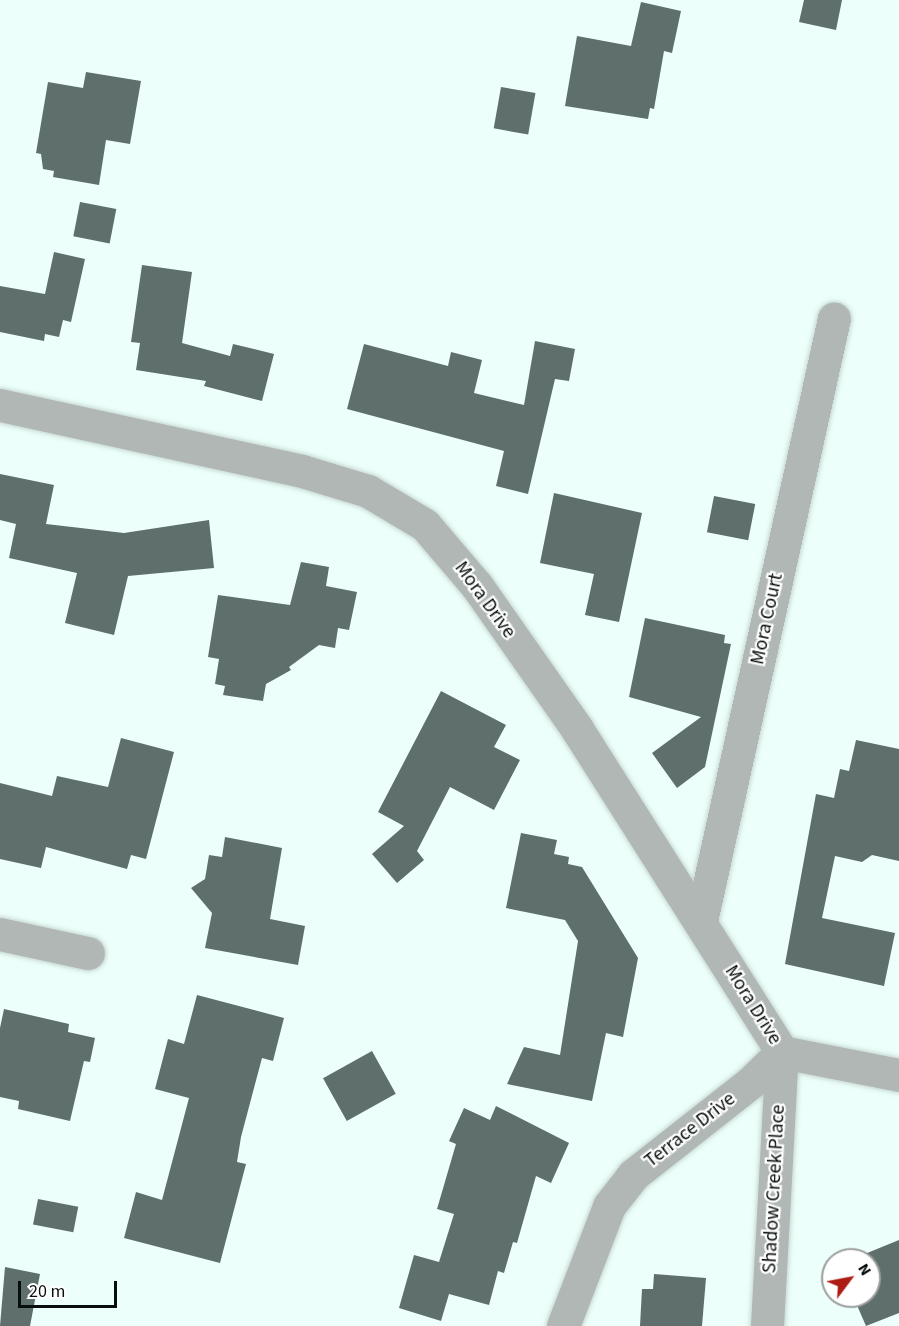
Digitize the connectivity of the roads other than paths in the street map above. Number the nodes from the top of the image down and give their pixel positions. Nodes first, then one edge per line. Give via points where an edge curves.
1 (834, 318) dead end
2 (0, 405) edge
3 (701, 921) junction
4 (0, 934) edge
5 (88, 954) dead end
6 (782, 1052) junction
7 (899, 1075) edge
8 (563, 1326) edge
9 (767, 1326) edge

1 - 3 street, Mora Court
2 - 3 street, Mora Drive via 302,471 368,491 414,517 440,540 477,586 577,729
3 - 6 street, Mora Drive
4 - 5 street
6 - 7 street
6 - 8 street, Terrace Drive via 750,1083 633,1175 609,1206
6 - 9 street, Shadow Creek Place

